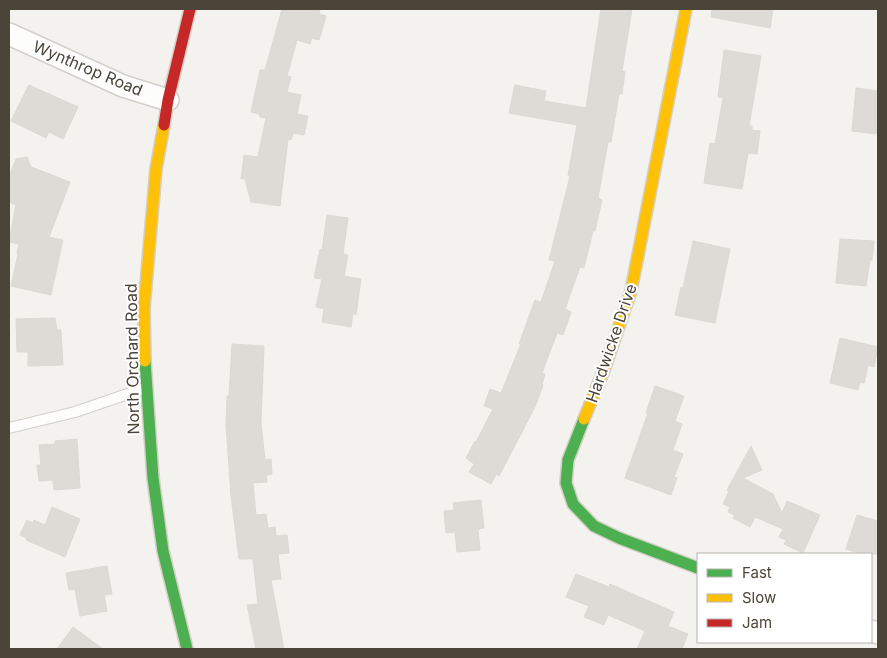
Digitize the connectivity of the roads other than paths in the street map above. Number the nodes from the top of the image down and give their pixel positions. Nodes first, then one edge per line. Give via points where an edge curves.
1 (190, 9) edge
2 (686, 9) edge
3 (9, 34) edge
4 (168, 100) junction
5 (146, 388) junction
6 (9, 428) edge
7 (697, 568) edge
8 (187, 649) edge

1 - 4 street, North Orchard Road
2 - 7 street, Hardwicke Drive via 631,291 568,460 566,483 573,504 594,526
3 - 4 street, Wynthrop Road via 123,86
4 - 5 street, North Orchard Road via 156,169 144,308
5 - 6 lane via 74,412
5 - 8 street, North Orchard Road via 163,551

